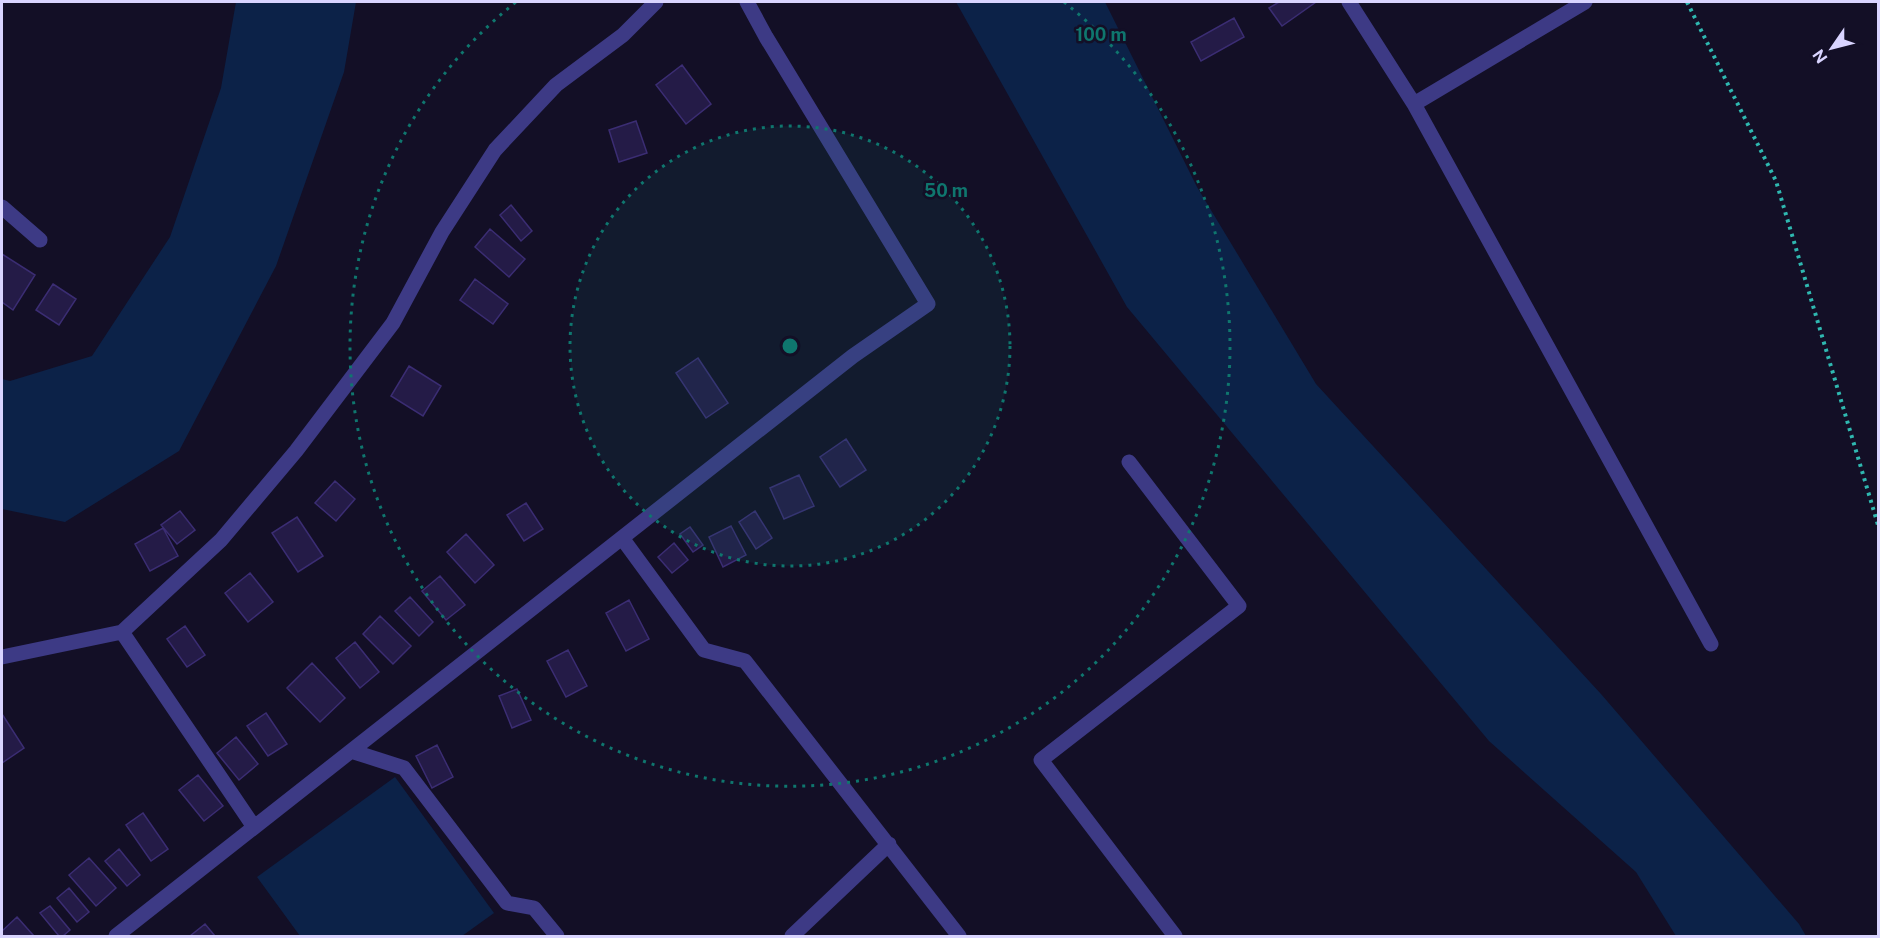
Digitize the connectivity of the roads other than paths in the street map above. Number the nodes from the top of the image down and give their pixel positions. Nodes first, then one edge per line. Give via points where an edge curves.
1 (656, 2) edge
2 (747, 2) edge
3 (1349, 2) edge
4 (1585, 2) edge
5 (1414, 104) junction
6 (2, 207) edge
7 (40, 240) dead end
8 (1129, 462) dead end
9 (622, 538) junction
10 (122, 632) junction
11 (1711, 644) dead end
12 (2, 657) edge
13 (351, 751) junction
14 (254, 827) junction
15 (889, 844) junction
16 (116, 936) edge
17 (557, 936) edge
18 (792, 936) edge
19 (959, 936) edge
20 (1175, 936) edge

1 - 10 street via 623,35 556,85 495,150 442,232 393,323 296,451 221,540
2 - 9 street via 928,304 853,356
3 - 5 street
4 - 5 street
5 - 11 street
6 - 7 street
8 - 20 street via 1239,606 1041,760
9 - 13 street
9 - 15 street via 704,651 745,662
10 - 12 street
10 - 14 street
13 - 14 street
13 - 17 street via 404,768 507,903 534,908
14 - 16 street
15 - 18 street
15 - 19 street

